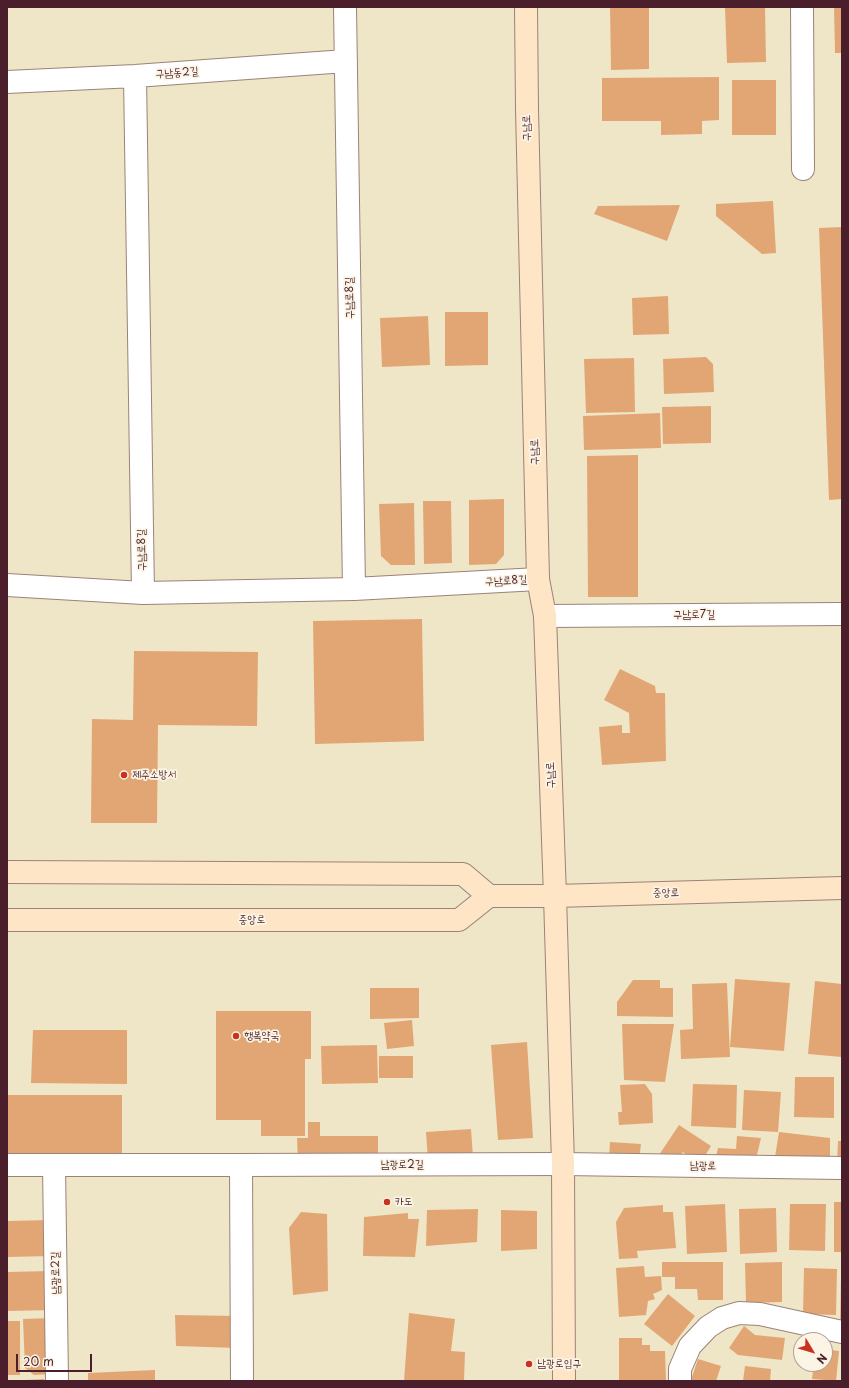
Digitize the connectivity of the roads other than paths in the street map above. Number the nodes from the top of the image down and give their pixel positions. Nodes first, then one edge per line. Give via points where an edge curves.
1 (346, 7) edge
2 (526, 7) edge
3 (802, 7) edge
4 (346, 61) junction
5 (135, 76) junction
6 (7, 82) edge
7 (803, 169) dead end
8 (538, 579) junction
9 (7, 585) edge
10 (354, 589) junction
11 (143, 593) junction
12 (842, 614) edge
13 (545, 616) junction
14 (7, 872) edge
15 (842, 888) edge
16 (489, 896) junction
17 (555, 896) junction
18 (7, 920) edge
19 (563, 1164) junction
20 (7, 1165) edge
21 (54, 1165) junction
22 (242, 1165) junction
23 (842, 1168) edge
24 (842, 1332) edge
25 (57, 1381) edge
26 (242, 1381) edge
27 (564, 1381) edge
28 (680, 1381) edge

1 - 4 street, 구남로8길
2 - 8 main road, 구남로
3 - 7 street
4 - 5 street, 구남동2길
4 - 10 street, 구남로8길
5 - 6 street, 구남동2길
5 - 11 street, 구남로8길
8 - 10 street, 구남로8길
8 - 13 main road, 구남로
9 - 11 street, 구남로8길
10 - 11 street, 구남로8길
12 - 13 street, 구남로7길
13 - 17 main road, 구남로
14 - 16 main road via 463,874
15 - 17 main road, 중앙로
16 - 17 main road, 중앙로
16 - 18 main road, 중앙로 via 459,920
17 - 19 main road
19 - 22 street, 남광로2길
19 - 23 street, 남광로
19 - 27 main road
20 - 21 street, 남광로2길
21 - 22 street, 남광로2길
21 - 25 street, 남광로2길
22 - 26 street
24 - 28 street via 760,1314 739,1313 722,1318 690,1346 680,1369

